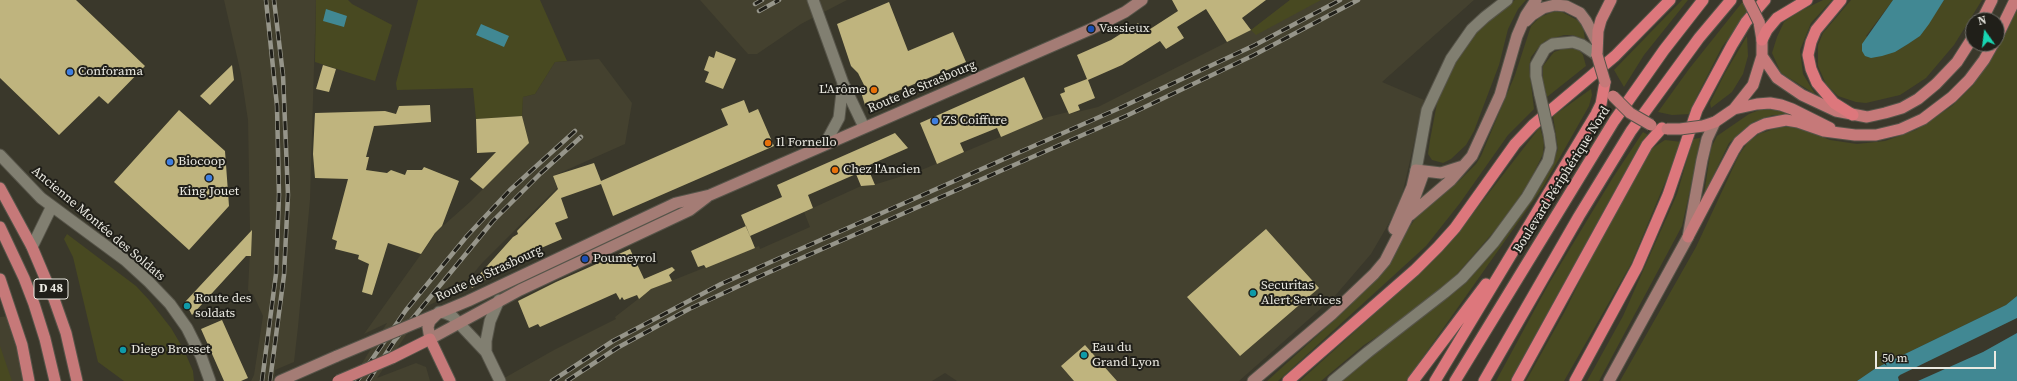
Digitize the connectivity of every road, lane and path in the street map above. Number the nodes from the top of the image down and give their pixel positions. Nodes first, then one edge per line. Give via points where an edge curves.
1 (813, 0) edge
2 (1142, 0) edge
3 (1507, 0) edge
4 (1536, 0) edge
5 (1611, 0) edge
6 (1670, 0) edge
7 (1704, 0) edge
8 (1731, 0) edge
9 (1748, 0) edge
10 (1765, 0) edge
11 (1807, 0) edge
12 (1841, 0) edge
13 (1992, 0) edge
14 (2015, 0) edge
15 (1986, 12) edge
16 (2005, 21) edge
17 (1520, 28) junction
18 (1762, 40) junction
19 (1597, 42) junction
20 (1965, 50) edge
21 (1988, 52) edge
22 (1597, 55) junction
23 (1762, 56) junction
24 (1604, 82) junction
25 (843, 83) junction
26 (1734, 109) junction
27 (1853, 115) junction
28 (1715, 122) junction
29 (864, 127) junction
30 (1660, 127) junction
31 (1838, 132) junction
32 (825, 144) junction
33 (0, 155) edge
34 (1465, 164) junction
35 (1420, 171) junction
36 (0, 188) edge
37 (1415, 188) junction
38 (1437, 192) junction
39 (710, 195) junction
40 (52, 206) junction
41 (1408, 216) junction
42 (0, 227) edge
43 (1688, 237) junction
44 (32, 247) junction
45 (1512, 253) junction
46 (0, 279) edge
47 (1358, 288) junction
48 (499, 300) junction
49 (439, 312) junction
50 (460, 324) junction
51 (430, 339) junction
52 (486, 352) junction
53 (209, 380) edge
54 (499, 380) edge
55 (29, 381) edge
56 (55, 381) edge
57 (77, 381) edge
58 (280, 381) edge
59 (338, 381) edge
60 (450, 381) edge
61 (1253, 381) edge
62 (1288, 381) edge
63 (1333, 381) edge
64 (1413, 381) edge
65 (1435, 381) edge
66 (1455, 381) edge
67 (1484, 381) edge
68 (1517, 381) edge
69 (1575, 381) edge
70 (1609, 381) edge

1 - 25 street
2 - 29 main road, Route de Strasbourg via 1125,12 1091,29
3 - 35 street via 1472,30 1451,59 1427,110
4 - 17 main road
5 - 19 main road via 1601,20
6 - 62 highway via 1615,56 1533,125 1515,144 1438,248
7 - 66 highway, Boulevard Périphérique Nord via 1664,50 1614,121
8 - 67 highway via 1699,38 1632,131 1579,216
9 - 18 main road, bridge via 1759,22
10 - 69 highway via 1739,33 1700,104 1668,195 1642,254
11 - 18 highway via 1777,18
12 - 27 highway via 1816,30 1808,55 1811,69 1821,88 1834,103
13 - 15 main road
14 - 16 main road
17 - 19 main road via 1543,8 1566,6 1580,14
17 - 34 main road via 1500,95 1479,143
18 - 23 main road
19 - 22 main road
20 - 27 main road via 1957,62 1918,99 1885,114 1867,117
21 - 31 main road via 1969,80 1923,119 1902,129 1876,135
22 - 24 main road, bridge
22 - 63 street, bridge via 1573,42 1553,44 1545,49 1536,65 1536,76 1551,148 1548,161 1524,202 1494,242 1462,278
23 - 26 main road via 1753,85
23 - 27 main road via 1771,71 1784,84 1823,106
24 - 30 main road, bridge via 1613,96 1630,113
24 - 45 highway via 1601,104 1596,114
25 - 29 street
25 - 32 street via 839,118
26 - 28 main road
26 - 31 main road via 1770,103 1780,105 1803,113
28 - 30 main road, bridge via 1680,130
28 - 43 main road via 1707,139 1702,160
29 - 32 main road, Route de Strasbourg
30 - 68 highway via 1647,145
31 - 43 main road via 1824,131 1786,120 1754,129 1734,150
32 - 39 main road, Route de Strasbourg
33 - 40 street, Ancienne Montée des Soldats
34 - 35 main road via 1441,173
34 - 38 main road
35 - 37 main road
36 - 44 main road, D 48
37 - 38 main road
37 - 41 main road
37 - 47 main road via 1389,239
38 - 41 main road
39 - 48 main road, Route de Strasbourg via 690,210
39 - 49 main road, Route de Strasbourg via 676,203 468,301
40 - 44 street
40 - 53 street, Ancienne Montée des Soldats via 125,260 170,304 201,356
41 - 47 main road via 1384,261
42 - 56 main road via 34,304
43 - 70 main road
44 - 57 main road, D 48 via 66,333
45 - 64 highway via 1494,273
45 - 65 highway
46 - 55 main road via 22,345
47 - 61 main road via 1306,338
48 - 50 main road, Route de Strasbourg
48 - 52 street via 490,321
49 - 50 street via 452,316
49 - 51 main road via 430,321
49 - 58 main road, Route de Strasbourg, bridge
50 - 51 main road, Route de Strasbourg
50 - 52 street
51 - 59 main road, Route de Strasbourg, bridge
51 - 60 main road
52 - 54 street

